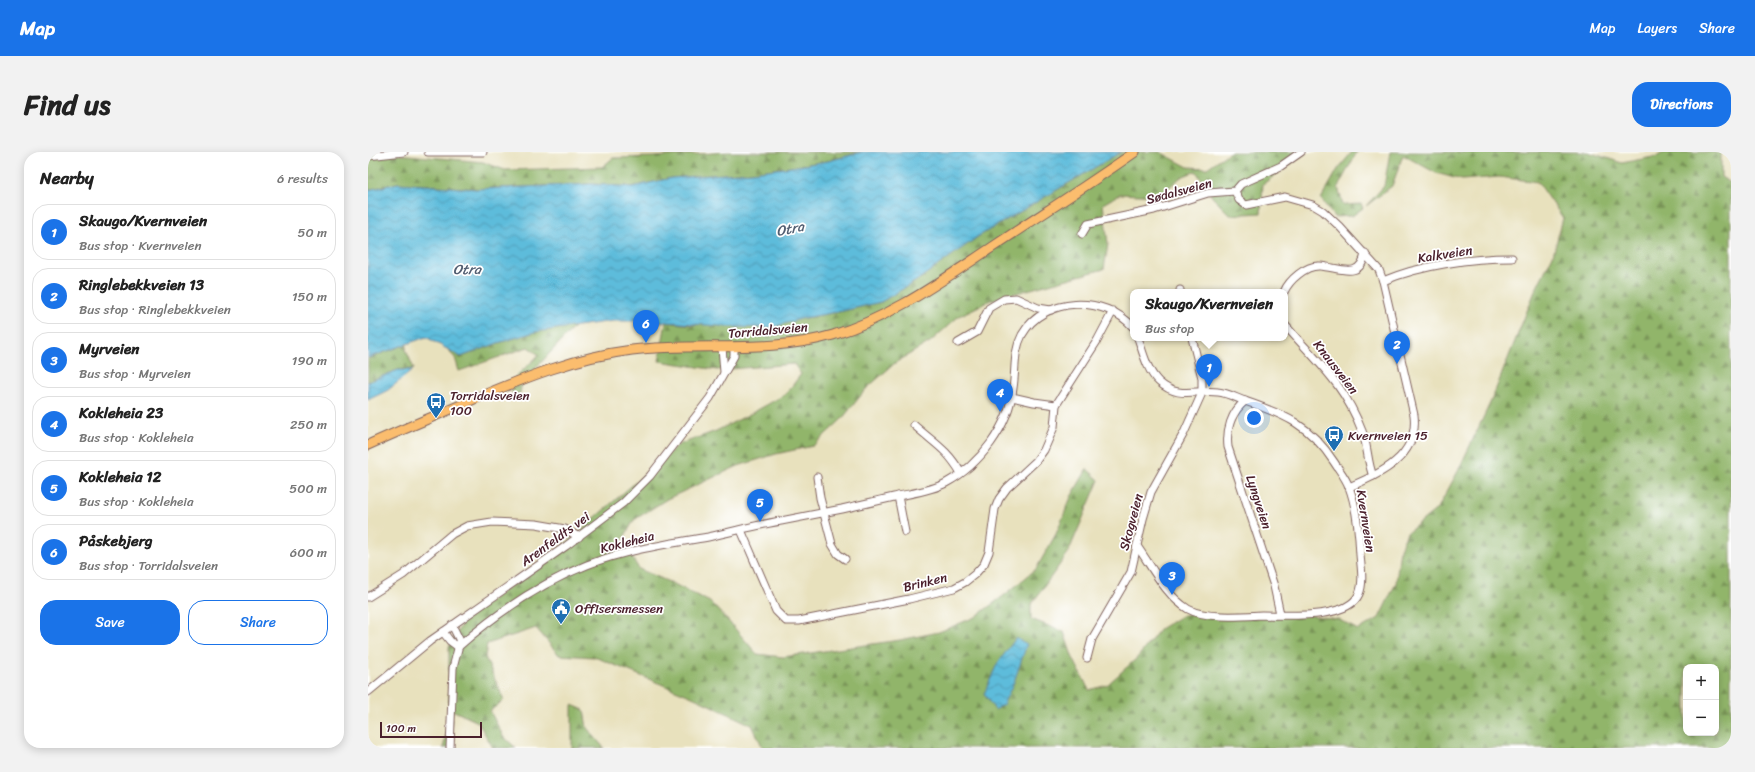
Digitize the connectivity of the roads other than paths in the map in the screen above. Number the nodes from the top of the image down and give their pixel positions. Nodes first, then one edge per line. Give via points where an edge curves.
1 (404, 152) edge
2 (428, 152) edge
3 (483, 152) edge
4 (1135, 152) edge
5 (1301, 152) edge
6 (368, 156) edge
7 (1235, 191) junction
8 (1082, 234) dead end
9 (1365, 253) junction
10 (1512, 258) dead end
11 (1383, 281) junction
12 (1286, 289) edge
13 (1052, 310) junction
14 (1113, 311) junction
15 (1130, 324) edge
16 (1288, 328) edge
17 (1139, 341) edge
18 (1193, 341) edge
19 (958, 343) dead end
20 (722, 347) junction
21 (734, 347) junction
22 (724, 372) junction
23 (1202, 393) junction
24 (1012, 397) junction
25 (1245, 401) junction
26 (1056, 405) junction
27 (914, 425) dead end
28 (368, 445) edge
29 (961, 473) junction
30 (1373, 476) junction
31 (817, 477) dead end
32 (1349, 487) junction
33 (898, 496) junction
34 (825, 512) junction
35 (741, 530) junction
36 (905, 532) dead end
37 (579, 537) junction
38 (1137, 546) junction
39 (845, 559) dead end
40 (368, 597) edge
41 (1280, 614) junction
42 (452, 625) junction
43 (443, 632) junction
44 (458, 647) junction
45 (1087, 658) dead end
46 (368, 692) edge
47 (450, 748) edge

1 - 6 street
2 - 3 street
4 - 21 main road, Torridalsveien via 932,288 886,313 826,337 781,344
5 - 7 street via 1281,166 1241,184
7 - 8 street, Sødalsveien via 1208,193 1154,210 1100,220 1088,224
7 - 9 street via 1239,200 1246,205 1285,197 1313,204
9 - 11 street via 1379,270
9 - 12 street via 1357,269 1315,266 1297,276
10 - 11 street, Kalkveien via 1444,264
11 - 30 street via 1408,387 1414,426 1411,442 1397,462
13 - 14 street, Kokleheia via 1087,304
13 - 19 street, Kokleheia via 1038,308 1016,298 1004,299 989,308 977,332
13 - 24 street, Kokleheia via 1031,324 1018,345
14 - 15 street, Kokleheia
14 - 26 street, Brinken
16 - 30 street, Knausveien via 1325,368 1346,396 1365,437
17 - 23 street via 1150,369 1159,382 1171,390 1184,394
18 - 23 street via 1202,378
20 - 21 main road, Torridalsveien
20 - 22 street
20 - 28 main road, Torridalsveien via 631,350 573,362 501,388
21 - 22 street, Arenfeldts vei via 734,356
22 - 37 street, Arenfeldts vei via 710,398 650,476 623,503
23 - 25 street, Kvernveien via 1224,393
23 - 38 street, Skogveien via 1186,429 1151,492
24 - 26 street
24 - 29 street, Kokleheia via 988,447
25 - 32 street, Kvernveien via 1276,411 1305,428 1322,444
25 - 41 street, Lyngveien via 1229,425 1228,447 1274,586
26 - 35 street, Brinken via 1054,427 1044,450 999,499 991,545 984,564 970,579 954,588 799,621 786,621 776,611
27 - 29 street via 944,449
29 - 33 street, Kokleheia via 939,486
30 - 32 street
31 - 34 street
32 - 41 street, Kvernveien via 1359,546 1361,583 1358,595 1351,604 1337,610
33 - 34 street, Kokleheia
33 - 36 street
34 - 35 street, Kokleheia
34 - 39 street via 832,544 838,554
35 - 44 street, Kokleheia via 629,552 588,564 552,580 523,597 492,618
37 - 40 street via 565,529 536,524 492,522 467,526 452,534 403,575
37 - 42 street, Arenfeldts vei
38 - 41 street, Kvernveien via 1175,599 1191,611 1226,615
38 - 45 street, Skogveien via 1131,572 1092,638
42 - 43 street, Arenfeldts vei
42 - 44 street via 460,641
43 - 44 street
43 - 46 street, Arenfeldts vei
44 - 47 street via 453,668

